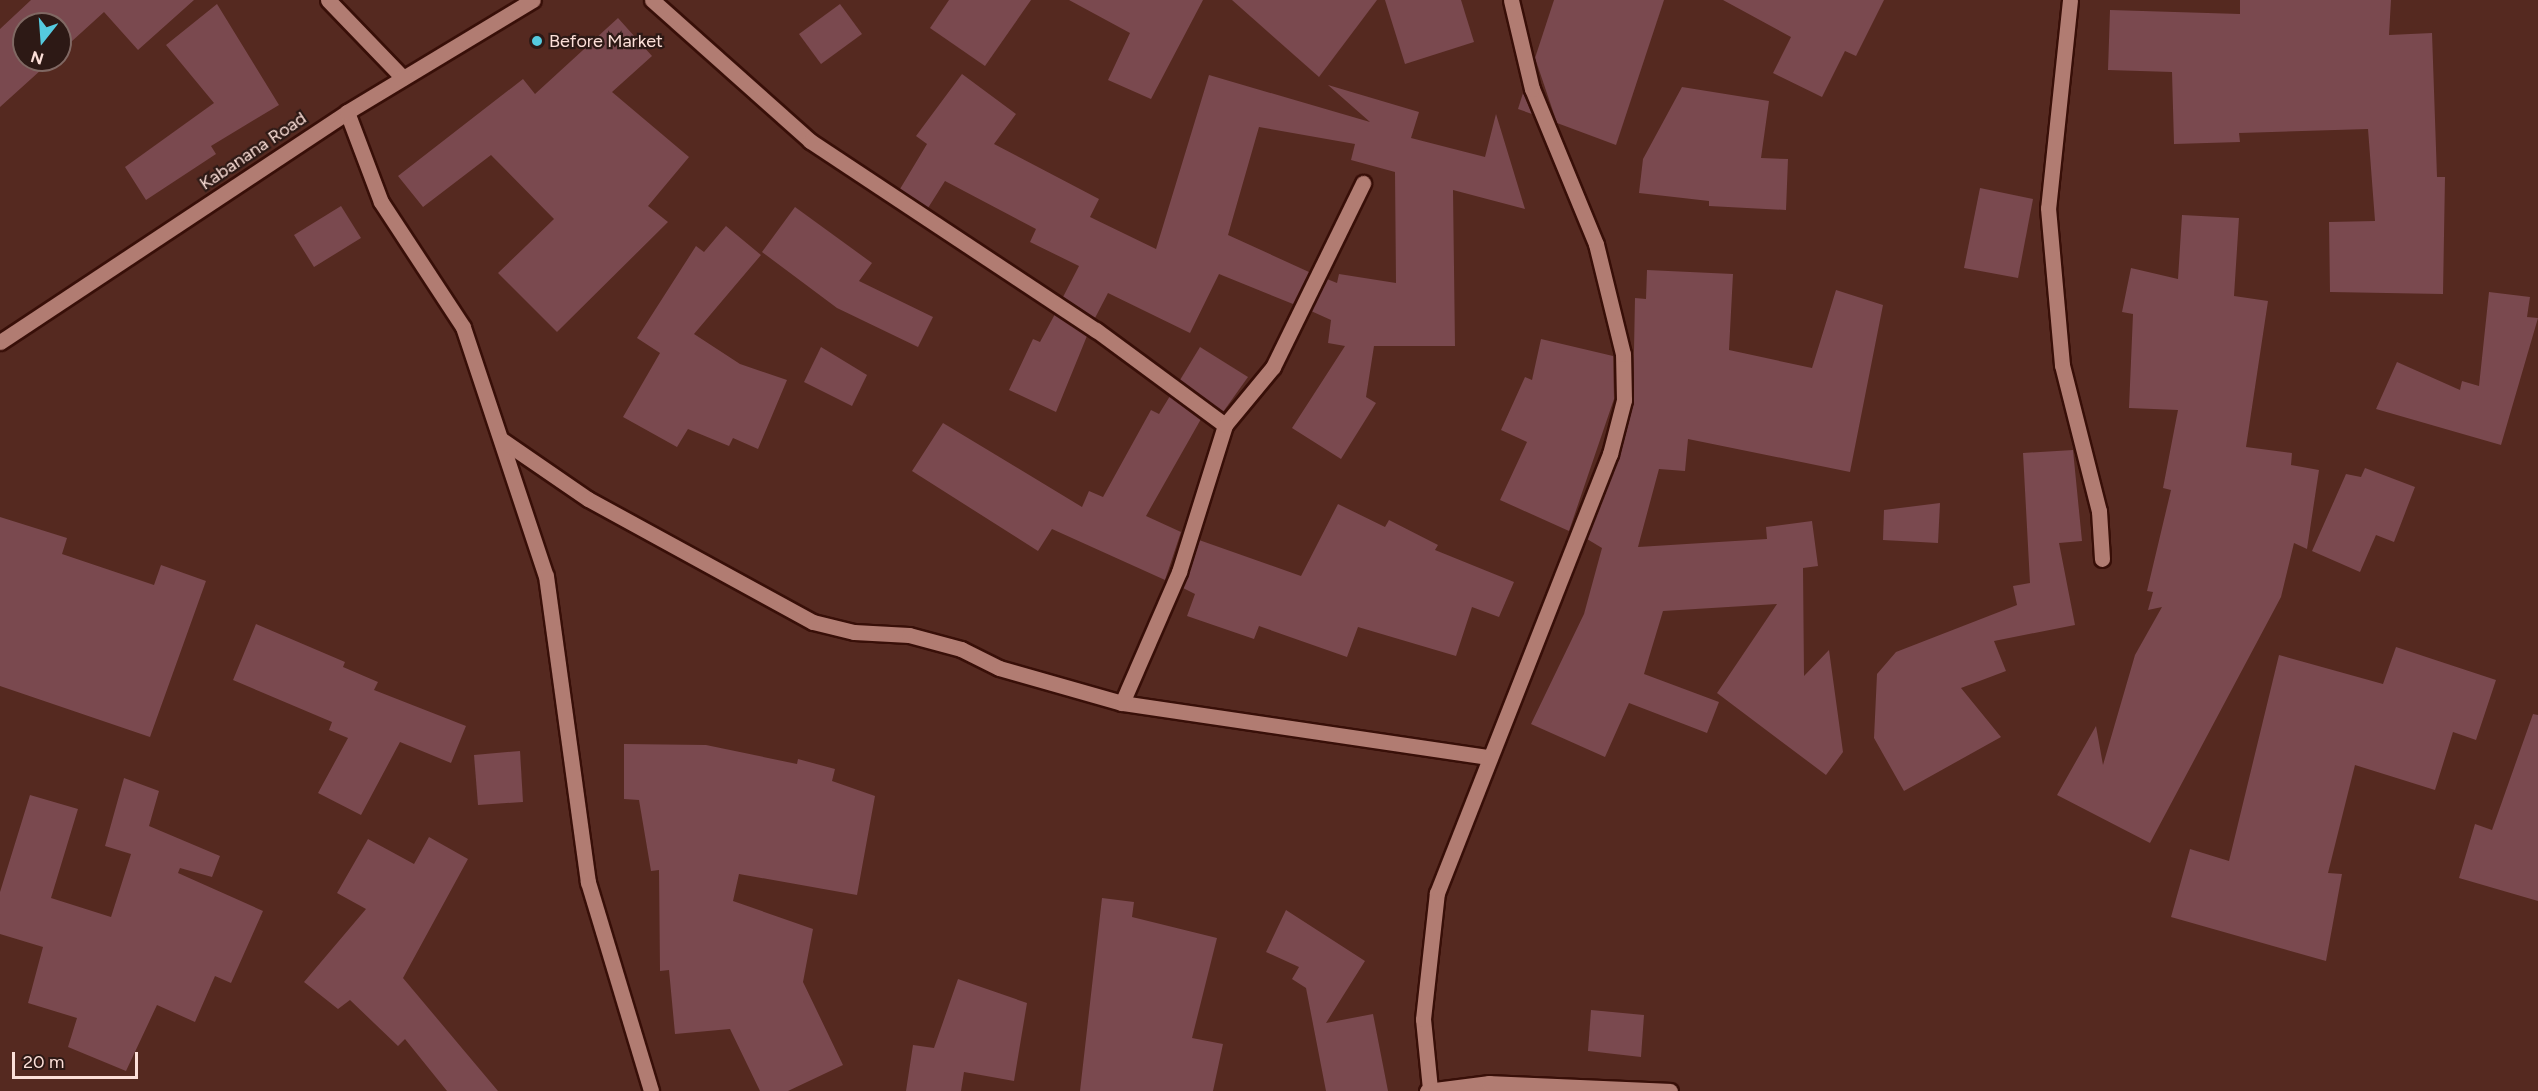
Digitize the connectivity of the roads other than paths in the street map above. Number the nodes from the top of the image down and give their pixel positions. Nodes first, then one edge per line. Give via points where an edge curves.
1 (328, 0) edge
2 (533, 0) edge
3 (652, 0) edge
4 (1511, 0) edge
5 (2070, 0) edge
6 (403, 78) junction
7 (347, 112) junction
8 (1363, 183) dead end
9 (0, 342) edge
10 (1224, 425) junction
11 (502, 440) junction
12 (2102, 559) dead end
13 (1122, 703) junction
14 (1488, 757) junction
15 (1429, 1090) edge
16 (651, 1091) edge
17 (1670, 1091) edge

1 - 6 street
2 - 6 street, Kabanana Road
3 - 10 street via 810,141 1096,330
4 - 14 street via 1532,89 1596,244 1623,354 1624,400 1610,454
5 - 12 street via 2048,208 2062,365 2098,511
6 - 7 street, Kabanana Road
7 - 9 street, Kabanana Road
7 - 11 street via 381,202 463,327
8 - 10 street via 1273,367
10 - 13 street via 1179,573
11 - 13 street via 588,499 813,622 854,632 909,635 961,649 999,668
11 - 16 street via 546,576 588,882
13 - 14 street
14 - 15 street via 1437,893 1423,1019
15 - 17 street via 1489,1083

